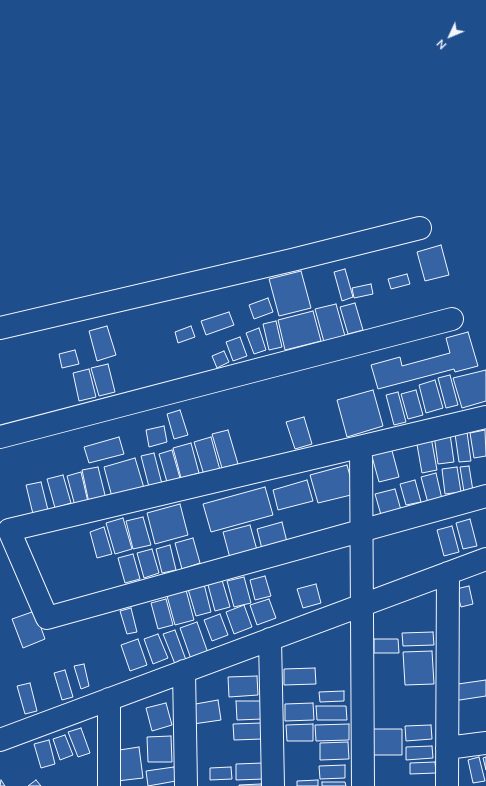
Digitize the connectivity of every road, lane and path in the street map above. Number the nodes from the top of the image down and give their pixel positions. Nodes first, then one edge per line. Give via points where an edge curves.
1 (420, 228) dead end
2 (452, 319) dead end
3 (0, 328) edge
4 (486, 417) edge
5 (0, 437) edge
6 (361, 447) junction
7 (486, 496) edge
8 (361, 530) junction
9 (486, 558) edge
10 (448, 573) junction
11 (361, 605) junction
12 (270, 639) junction
13 (184, 671) junction
14 (109, 699) junction
15 (0, 740) edge
16 (486, 743) edge
17 (447, 748) junction
18 (109, 786) edge
19 (186, 786) edge
20 (273, 786) edge
21 (363, 786) edge
22 (447, 786) edge

1 - 3 street
2 - 5 street
4 - 6 street
6 - 8 street
6 - 8 street via 9,530 47,618
7 - 8 street
8 - 11 street
9 - 10 street
10 - 11 street
10 - 17 street
11 - 12 street
11 - 21 street
12 - 13 street
12 - 20 street
13 - 14 street
13 - 19 street
14 - 15 street
14 - 18 street
16 - 17 street
17 - 22 street

